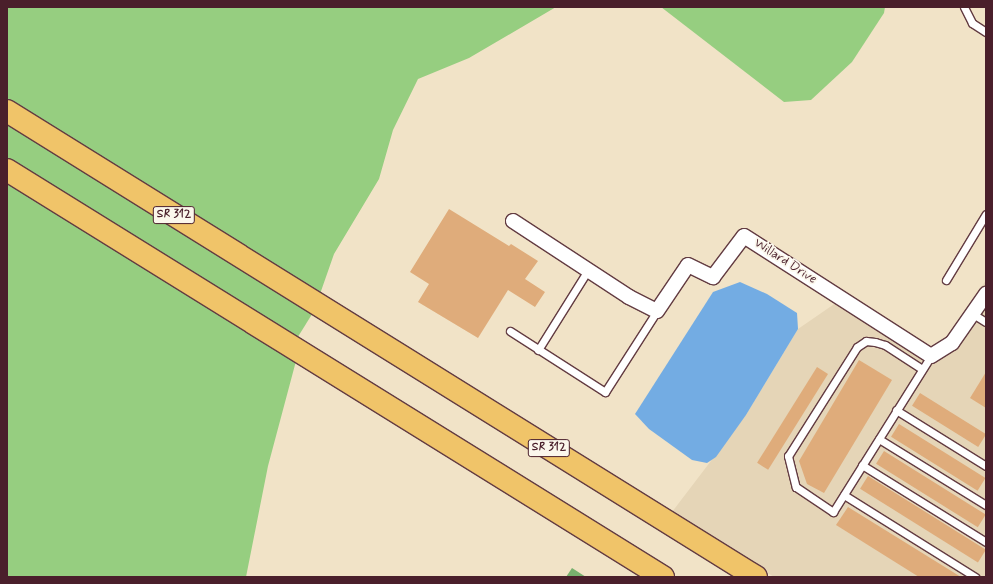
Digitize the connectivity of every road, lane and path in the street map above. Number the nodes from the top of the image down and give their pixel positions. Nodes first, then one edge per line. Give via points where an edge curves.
1 (964, 7) edge
2 (986, 32) edge
3 (7, 112) edge
4 (7, 170) edge
5 (986, 214) edge
6 (513, 221) dead end
7 (588, 270) junction
8 (946, 280) dead end
9 (986, 294) edge
10 (657, 311) junction
11 (973, 314) junction
12 (986, 322) edge
13 (510, 331) dead end
14 (538, 350) junction
15 (931, 356) junction
16 (922, 369) junction
17 (896, 410) junction
18 (879, 439) junction
19 (862, 465) junction
20 (986, 466) edge
21 (844, 495) junction
22 (986, 505) edge
23 (986, 542) edge
24 (663, 577) edge
25 (756, 577) edge
26 (975, 577) edge

1 - 2 lane via 972,23
3 - 25 main road, SR 312
4 - 24 main road
5 - 8 lane
6 - 7 street
7 - 10 street
7 - 14 lane
9 - 11 street
10 - 14 lane via 605,392
10 - 15 street, Willard Drive via 688,265 713,277 744,236
11 - 12 lane
11 - 15 street via 952,343
13 - 14 lane
15 - 16 lane
16 - 17 lane
16 - 21 lane via 885,345 875,342 862,344 788,456 796,488 833,512
17 - 18 lane
17 - 20 lane
18 - 19 lane
18 - 22 lane
19 - 21 lane
19 - 23 lane
21 - 26 lane

